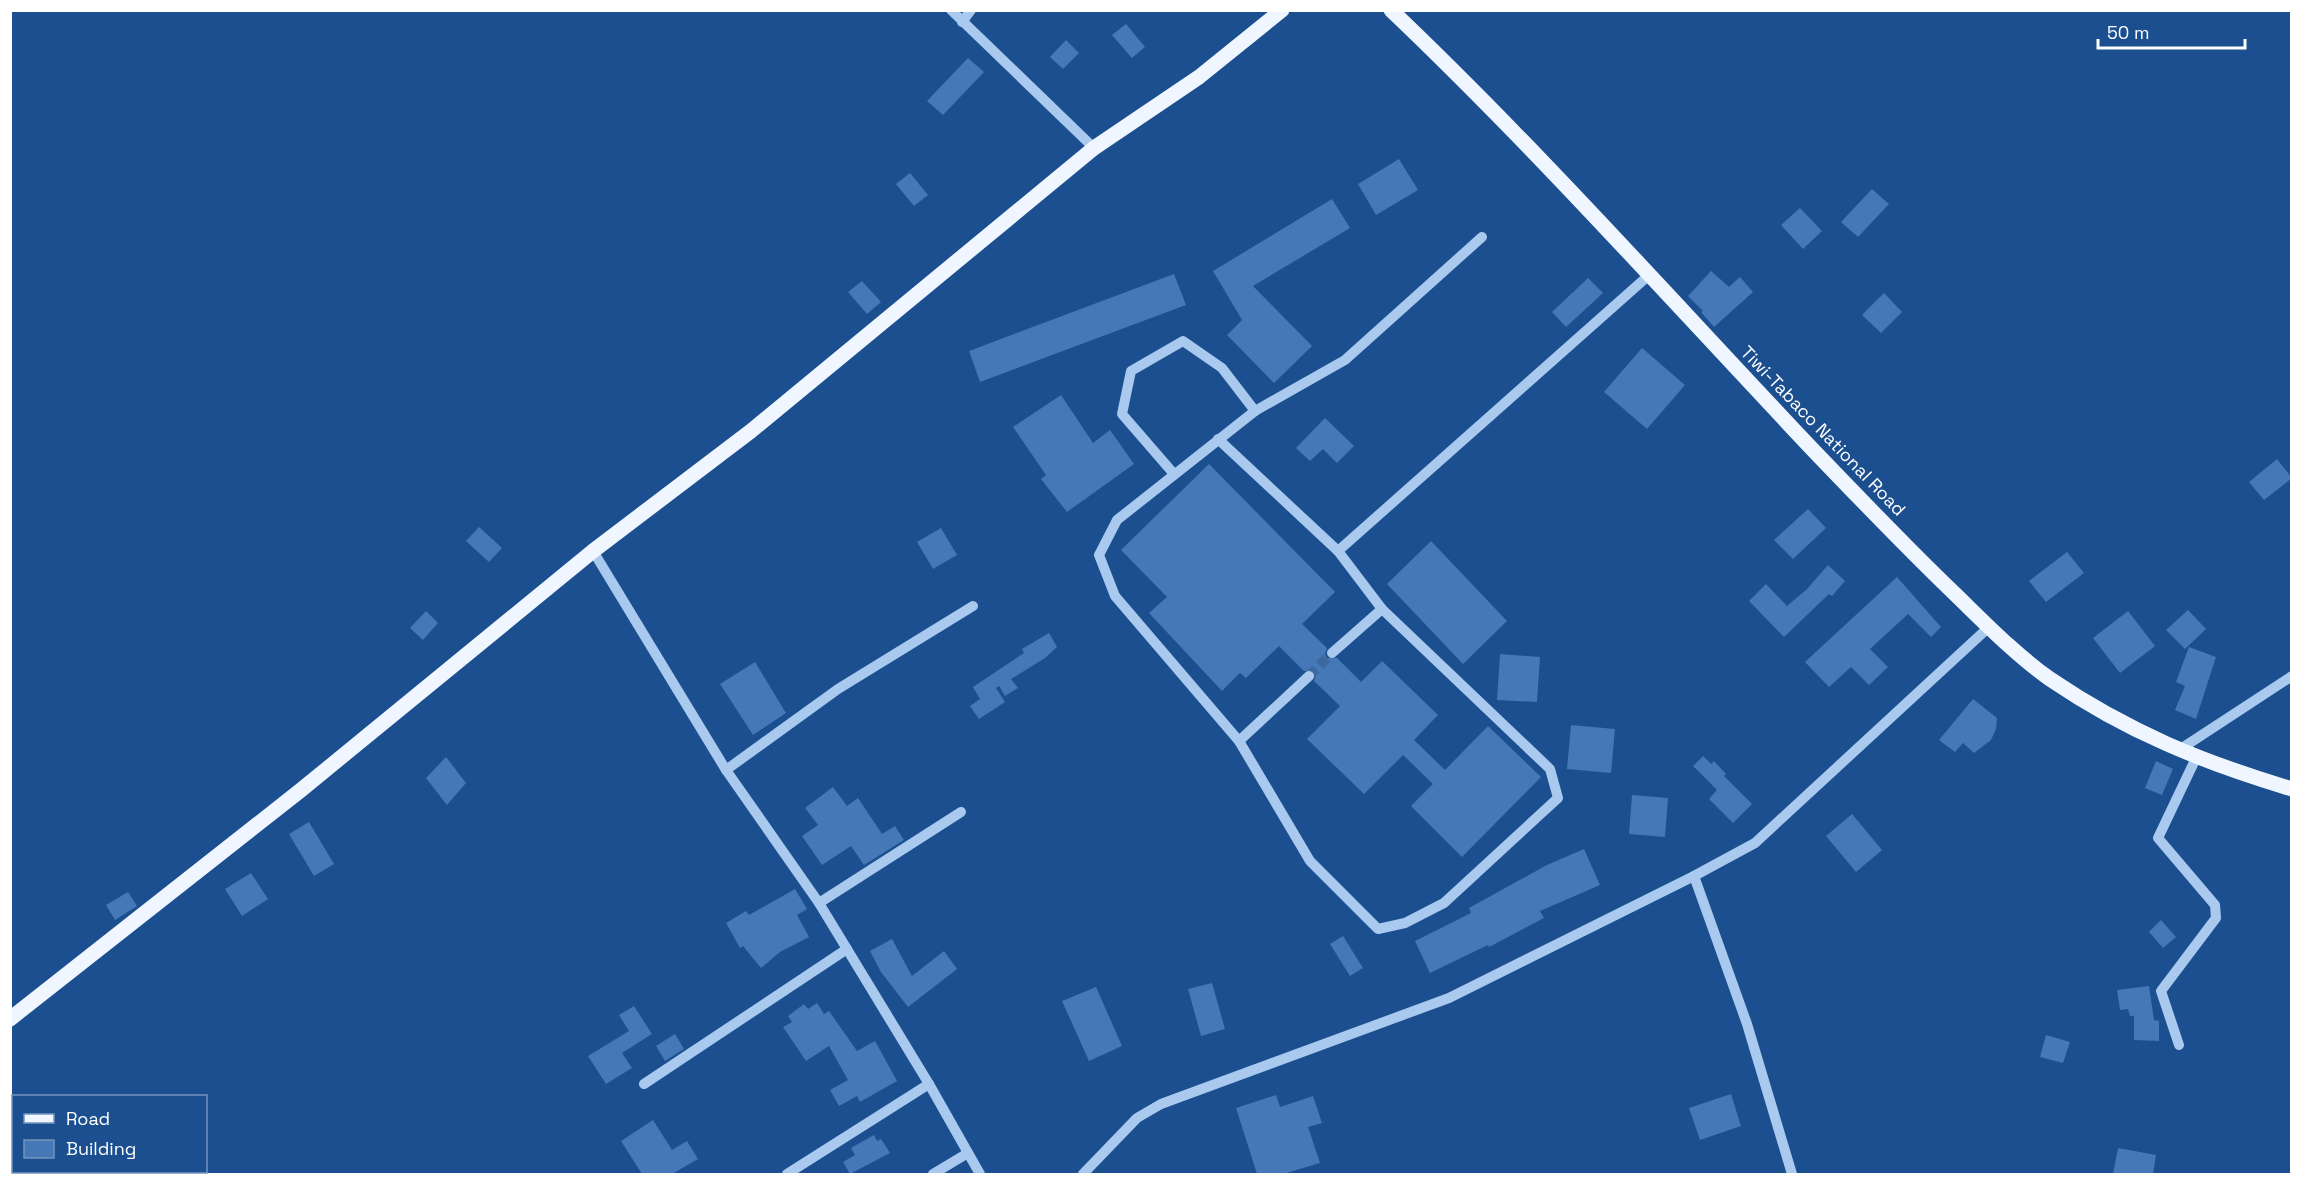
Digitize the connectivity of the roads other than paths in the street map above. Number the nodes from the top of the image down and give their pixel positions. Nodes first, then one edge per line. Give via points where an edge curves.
1 (951, 10) edge
2 (971, 10) edge
3 (1282, 10) edge
4 (1391, 10) edge
5 (962, 22) junction
6 (1094, 148) junction
7 (1482, 237) dead end
8 (1648, 276) junction
9 (1255, 411) junction
10 (1218, 439) junction
11 (1174, 474) junction
12 (593, 551) junction
13 (1338, 551) junction
14 (973, 606) dead end
15 (1382, 609) junction
16 (1989, 627) junction
17 (1332, 653) tunnel mouth
18 (1309, 676) tunnel mouth
19 (2292, 676) edge
20 (1239, 741) junction
21 (2179, 750) junction
22 (2196, 758) junction
23 (726, 770) junction
24 (2292, 789) edge
25 (961, 812) dead end
26 (1694, 876) junction
27 (819, 903) junction
28 (846, 949) junction
29 (10, 1019) edge
30 (2179, 1045) dead end
31 (644, 1084) dead end
32 (929, 1084) junction
33 (968, 1153) junction
34 (787, 1174) edge
35 (933, 1174) edge
36 (980, 1174) edge
37 (1083, 1174) edge
38 (1792, 1174) edge

1 - 5 street
2 - 5 street
3 - 6 main road via 1198,77
4 - 8 main road, Tiwi-Tabaco National Road via 1609,230
5 - 6 street
6 - 12 main road via 751,431
7 - 9 street via 1345,360
8 - 13 street
8 - 16 main road, Tiwi-Tabaco National Road via 1874,514
9 - 10 street
9 - 11 street via 1222,368 1183,341 1131,371 1122,414
10 - 11 street
10 - 13 street
11 - 20 street via 1117,520 1099,555 1115,596
12 - 23 street
12 - 29 main road via 301,790
13 - 15 street
14 - 23 street via 838,689
15 - 17 street
15 - 20 street via 1551,769 1558,798 1444,903 1405,922 1378,929 1310,861
16 - 21 main road, Tiwi-Tabaco National Road via 2047,677 2133,730
16 - 26 street via 1755,843
18 - 20 street
19 - 21 street
21 - 22 main road, Tiwi-Tabaco National Road
22 - 24 main road, Tiwi-Tabaco National Road
22 - 30 street via 2158,838 2215,905 2216,918 2162,991
23 - 27 street
25 - 27 street
26 - 37 street via 1449,998 1161,1104 1137,1118
26 - 38 street via 1747,1024
27 - 28 street
28 - 31 street
28 - 32 street
32 - 33 street
32 - 34 street
33 - 35 street
33 - 36 street

